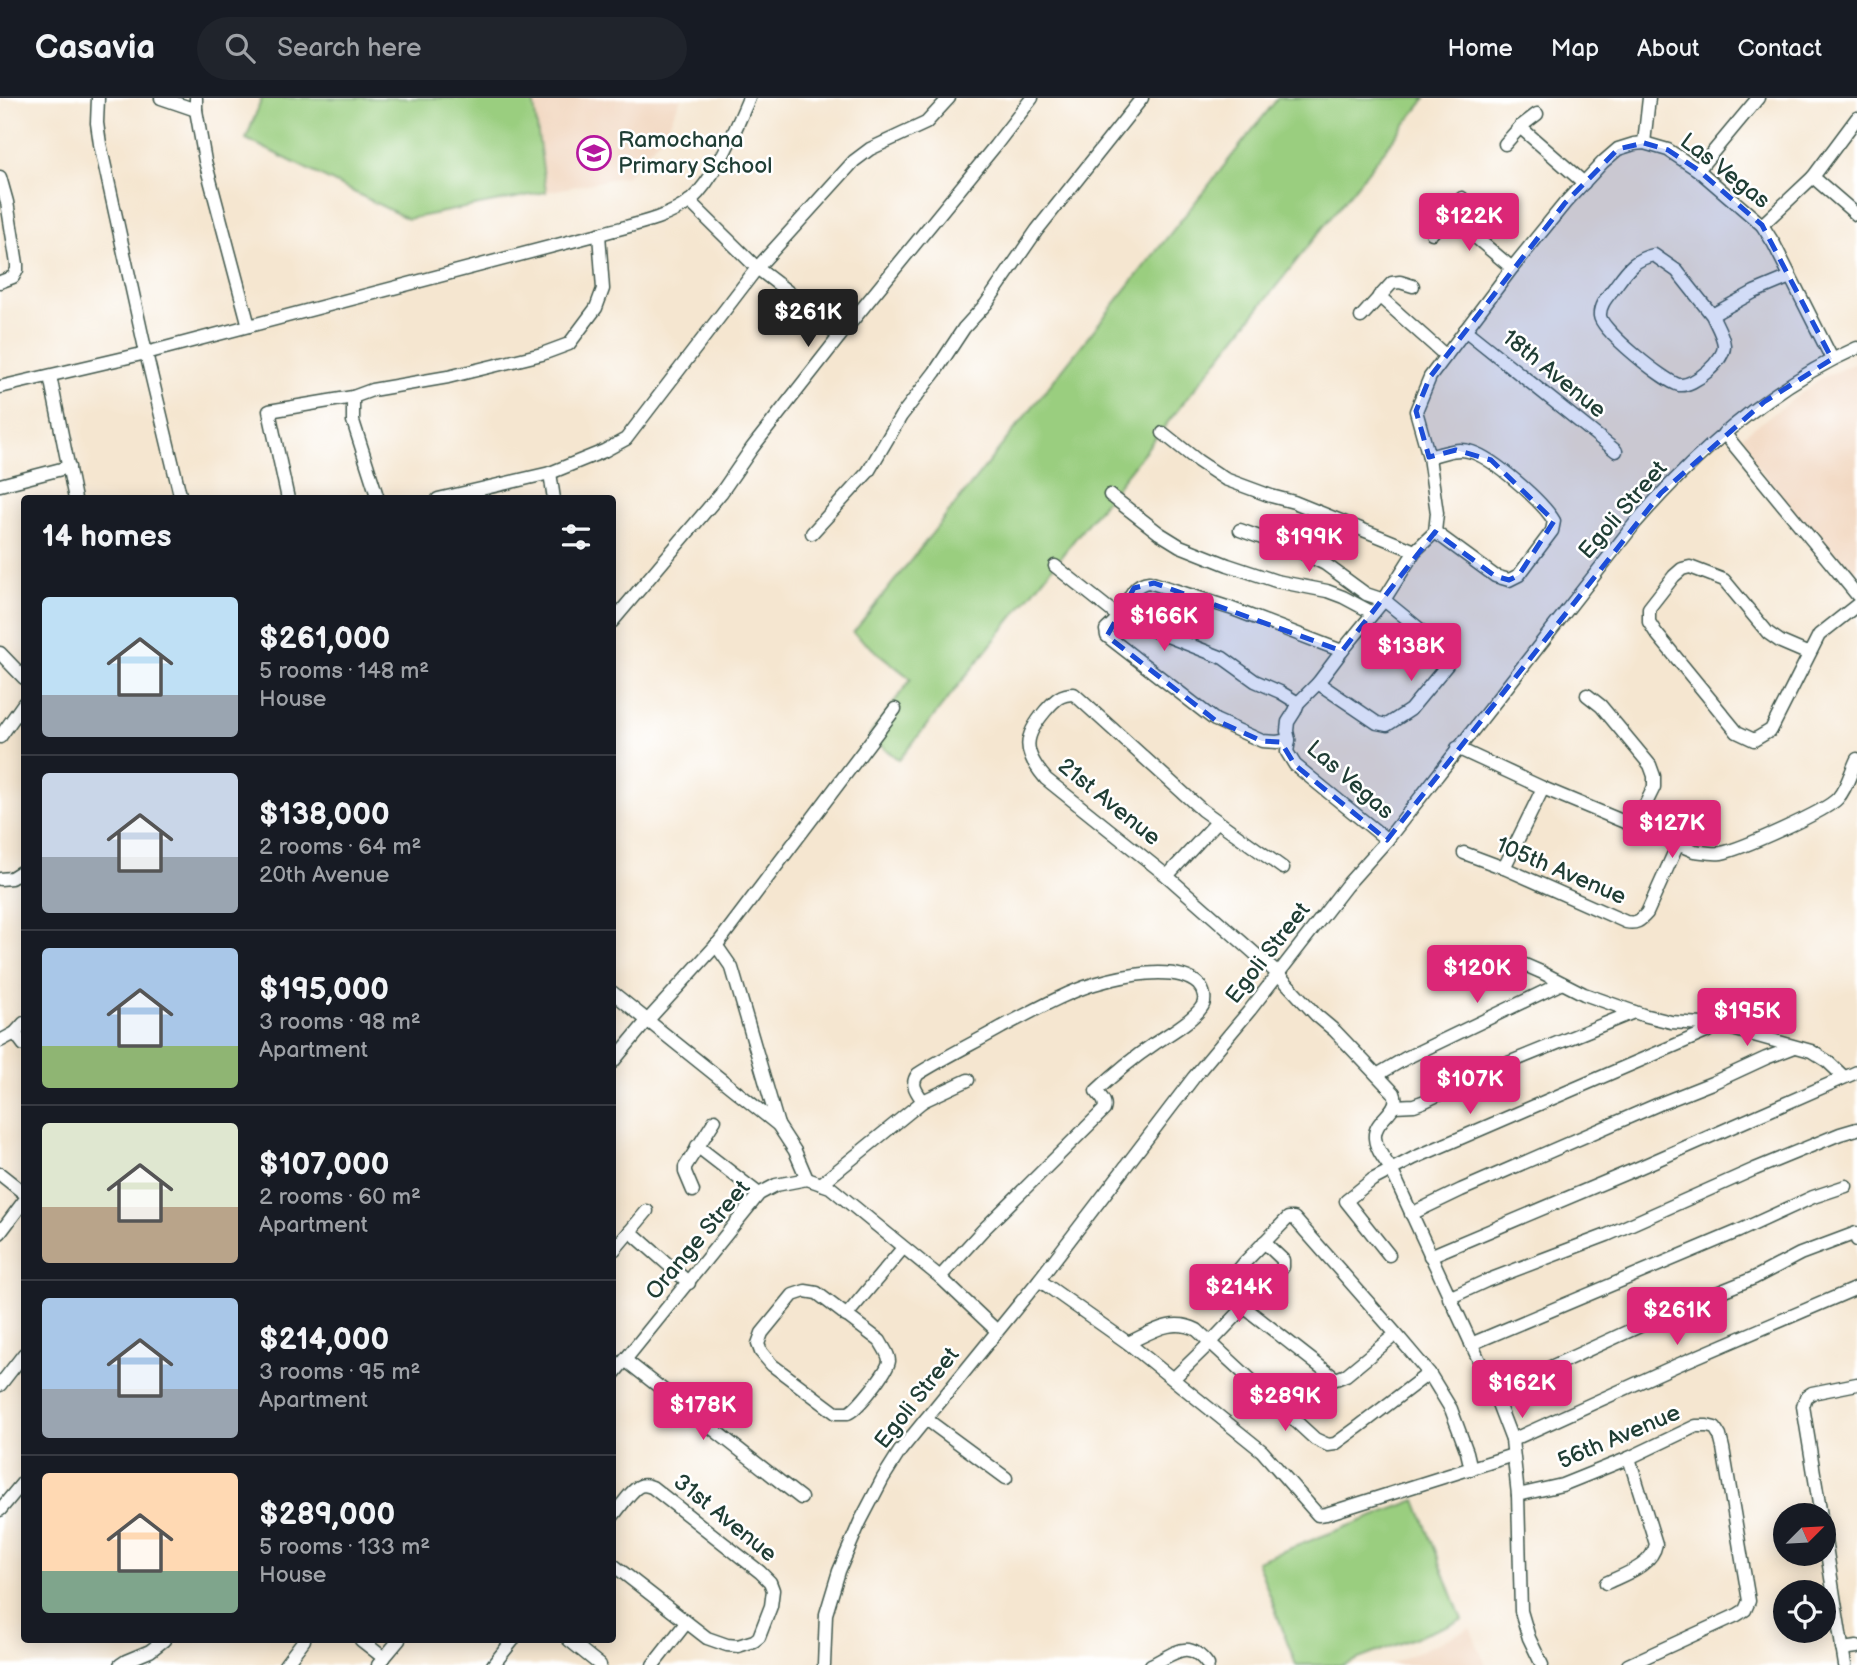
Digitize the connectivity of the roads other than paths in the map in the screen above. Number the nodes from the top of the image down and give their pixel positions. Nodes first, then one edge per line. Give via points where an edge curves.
1 (98, 98) edge
2 (160, 98) edge
3 (749, 98) edge
4 (949, 98) edge
5 (1032, 98) edge
6 (1142, 98) edge
7 (1649, 98) edge
8 (1758, 98) edge
9 (196, 104) edge
10 (1537, 114) dead end
11 (1857, 118) edge
12 (1520, 127) junction
13 (1644, 143) junction
14 (1505, 144) dead end
15 (1698, 170) junction
16 (0, 177) edge
17 (1813, 177) junction
18 (1584, 183) junction
19 (1462, 198) dead end
20 (690, 201) junction
21 (1448, 214) junction
22 (1857, 215) edge
23 (1762, 225) junction
24 (1432, 233) dead end
25 (599, 234) junction
26 (757, 268) junction
27 (1512, 268) junction
28 (1790, 277) junction
29 (0, 282) edge
30 (1413, 286) dead end
31 (1383, 292) junction
32 (1712, 315) junction
33 (1361, 317) dead end
34 (249, 326) junction
35 (1465, 330) junction
36 (839, 337) junction
37 (1857, 348) edge
38 (146, 353) junction
39 (1446, 356) junction
40 (1832, 359) junction
41 (50, 376) junction
42 (0, 387) edge
43 (353, 397) junction
44 (1163, 433) dead end
45 (1724, 433) junction
46 (1616, 450) dead end
47 (1429, 457) junction
48 (69, 467) junction
49 (550, 473) junction
50 (0, 485) edge
51 (74, 495) edge
52 (180, 495) edge
53 (287, 495) edge
54 (377, 495) edge
55 (455, 495) edge
56 (553, 495) edge
57 (1110, 495) dead end
58 (1240, 530) dead end
59 (1435, 532) junction
60 (812, 533) dead end
61 (1415, 551) junction
62 (1055, 566) dead end
63 (1857, 595) edge
64 (1384, 600) junction
65 (1857, 605) edge
66 (1373, 613) junction
67 (616, 617) edge
68 (1119, 617) junction
69 (1342, 651) junction
70 (0, 653) edge
71 (1809, 654) junction
72 (21, 675) edge
73 (1318, 683) junction
74 (1587, 695) dead end
75 (1298, 704) junction
76 (21, 707) edge
77 (895, 709) dead end
78 (0, 737) edge
79 (1289, 740) junction
80 (1457, 748) junction
81 (1857, 760) edge
82 (1543, 788) junction
83 (1217, 822) junction
84 (1635, 827) junction
85 (1387, 840) junction
86 (1678, 844) junction
87 (1464, 853) dead end
88 (1283, 868) dead end
89 (1504, 868) junction
90 (21, 872) edge
91 (1167, 876) junction
92 (0, 878) edge
93 (716, 944) junction
94 (1502, 955) dead end
95 (1278, 974) junction
96 (1562, 983) junction
97 (616, 995) edge
98 (1634, 1012) junction
99 (647, 1021) junction
100 (1718, 1025) junction
101 (21, 1026) edge
102 (15, 1033) junction
103 (0, 1041) edge
104 (21, 1041) edge
105 (1795, 1047) junction
106 (616, 1058) edge
107 (1857, 1072) edge
108 (1377, 1075) junction
109 (1844, 1077) junction
110 (968, 1080) dead end
111 (923, 1101) junction
112 (1394, 1106) junction
113 (715, 1120) dead end
114 (778, 1125) junction
115 (1857, 1129) edge
116 (697, 1146) junction
117 (1391, 1169) junction
118 (0, 1174) edge
119 (807, 1179) junction
120 (821, 1184) junction
121 (1846, 1186) dead end
122 (693, 1191) dead end
123 (21, 1192) edge
124 (759, 1194) junction
125 (21, 1205) edge
126 (647, 1211) dead end
127 (1411, 1214) junction
128 (630, 1231) junction
129 (0, 1233) edge
130 (1857, 1240) edge
131 (1264, 1242) junction
132 (616, 1248) edge
133 (903, 1248) junction
134 (1389, 1255) dead end
135 (1430, 1256) junction
136 (940, 1277) junction
137 (1038, 1280) junction
138 (689, 1283) junction
139 (1857, 1287) edge
140 (1449, 1298) junction
141 (1244, 1307) junction
142 (846, 1316) junction
143 (997, 1331) junction
144 (1396, 1334) junction
145 (1211, 1342) junction
146 (1128, 1343) junction
147 (1471, 1345) junction
148 (21, 1358) edge
149 (618, 1365) edge
150 (1429, 1373) junction
151 (1173, 1379) junction
152 (1857, 1384) edge
153 (0, 1385) edge
154 (1494, 1393) junction
155 (926, 1419) junction
156 (1512, 1440) junction
157 (1513, 1455) junction
158 (1629, 1458) junction
159 (1471, 1469) junction
160 (1006, 1478) dead end
161 (21, 1485) edge
162 (1518, 1495) junction
163 (801, 1498) dead end
164 (1819, 1503) edge
165 (0, 1510) edge
166 (616, 1512) edge
167 (1829, 1566) edge
168 (616, 1567) edge
169 (1606, 1583) dead end
170 (686, 1623) junction
171 (160, 1643) edge
172 (302, 1643) edge
173 (364, 1643) edge
174 (396, 1643) edge
175 (511, 1643) edge
176 (573, 1643) edge
177 (1857, 1647) edge
178 (1842, 1649) junction
179 (381, 1661) edge
180 (120, 1665) edge
181 (285, 1665) edge
182 (493, 1665) edge
183 (599, 1665) edge
184 (653, 1665) edge
185 (824, 1665) edge
186 (1151, 1665) edge
187 (1208, 1665) edge
188 (1542, 1665) edge
189 (1628, 1665) edge
190 (1845, 1665) edge

1 - 38 street via 100,144
2 - 9 street
3 - 20 street via 716,165
4 - 26 street via 926,123 854,161
5 - 36 street
6 - 60 street via 964,328 901,416 868,472
7 - 13 street
8 - 15 street
9 - 34 street via 205,161
10 - 12 street
11 - 17 street
12 - 14 street
12 - 18 street
13 - 15 street, Las Vegas via 1668,150
13 - 18 street, Las Vegas via 1618,149
15 - 23 street, Las Vegas
16 - 29 street via 17,264 13,277
17 - 22 street
17 - 23 street
18 - 27 street, Las Vegas
19 - 21 street
20 - 25 street via 665,215
20 - 26 street
21 - 24 street
21 - 27 street
23 - 28 street, Las Vegas
25 - 34 street
25 - 43 street via 603,289 596,307 569,344
26 - 36 street
26 - 49 street via 626,439
27 - 35 street, Las Vegas
28 - 32 street
28 - 40 street, Las Vegas
30 - 31 street via 1395,282
31 - 33 street
31 - 39 street
32 - 32 street via 1677,271 1654,255 1631,266 1602,304 1599,315 1611,335 1680,385 1701,376 1721,359 1724,347
34 - 38 street
35 - 39 street, Las Vegas
35 - 46 street, 18th Avenue
36 - 67 street via 721,493
37 - 40 street, Egoli Street
38 - 41 street
38 - 52 street
39 - 47 street, Las Vegas via 1430,377 1416,411
40 - 45 street, Egoli Street
41 - 42 street
41 - 48 street
43 - 53 street via 269,411
43 - 54 street via 353,421
44 - 61 street via 1225,479
45 - 63 street
45 - 80 street, Egoli Street via 1636,522
47 - 59 street, Las Vegas via 1437,513
47 - 59 street via 1456,450 1491,460 1547,509 1554,521 1552,531 1519,575 1508,580 1495,576
48 - 50 street
48 - 51 street
49 - 55 street
49 - 56 street
57 - 66 street via 1180,546 1276,581 1327,591
58 - 64 street via 1303,553 1366,594
59 - 61 street, Las Vegas
61 - 64 street, Las Vegas
62 - 68 street
64 - 66 street, Las Vegas
64 - 73 street via 1443,648 1447,665 1410,710 1387,726
65 - 71 street via 1819,635
66 - 69 street, Las Vegas
68 - 69 street via 1134,588 1154,583
68 - 75 street via 1223,658
68 - 79 street via 1106,630 1107,636 1215,720 1262,741
69 - 73 street, Las Vegas
70 - 72 street
71 - 71 street via 1771,730 1754,740 1737,732 1656,633 1649,622 1649,608 1674,576 1690,567 1724,580 1768,634
73 - 75 street, Las Vegas
74 - 84 street via 1601,706 1654,775 1654,786
75 - 79 street, Las Vegas via 1288,722
76 - 78 street
77 - 93 street
79 - 85 street, Las Vegas via 1287,752 1295,765
80 - 82 street
80 - 85 street, Egoli Street
81 - 86 street via 1838,799 1820,811 1722,853 1694,851
82 - 84 street
82 - 89 street
83 - 88 street, 21st Avenue
83 - 91 street
83 - 91 street, 21st Avenue via 1074,694 1064,694 1054,702 1029,735 1035,766
84 - 86 street
85 - 95 street, Egoli Street
86 - 89 street, 105th Avenue via 1647,913 1634,923
87 - 89 street, 105th Avenue
90 - 92 street
91 - 95 street, 21st Avenue
93 - 99 street
93 - 114 street via 732,968
94 - 96 street
95 - 108 street, 21st Avenue
95 - 137 street, Egoli Street
96 - 98 street
96 - 108 street
97 - 99 street
98 - 100 street via 1671,1022
98 - 112 street via 1425,1101
99 - 106 street
99 - 114 street
100 - 105 street
100 - 117 street
101 - 102 street
102 - 103 street
102 - 104 street
105 - 109 street via 1818,1054
105 - 127 street
107 - 109 street
108 - 112 street, 21st Avenue via 1397,1097
109 - 135 street
110 - 111 street
111 - 120 street
111 - 136 street via 913,1085 918,1074 1046,1004 1093,984 1171,973 1186,977 1204,993 1201,1008 1096,1091 1104,1099 1104,1111
112 - 117 street via 1375,1133
113 - 116 street
114 - 119 street
115 - 140 street
116 - 122 street via 685,1167
116 - 124 street
117 - 127 street
117 - 134 street via 1346,1201
118 - 123 street
119 - 120 street
119 - 124 street, Orange Street via 776,1185
120 - 133 street
121 - 147 street
124 - 138 street, Orange Street
125 - 129 street
126 - 128 street
127 - 135 street
128 - 132 street
128 - 138 street
130 - 154 street via 1856,1233 1800,1254
131 - 141 street via 1225,1286
131 - 141 street via 1283,1259 1283,1266
131 - 144 street via 1288,1218 1294,1218
133 - 136 street
133 - 142 street
135 - 140 street
136 - 143 street
137 - 143 street, Egoli Street
137 - 146 street
138 - 149 street, Orange Street
139 - 156 street
140 - 147 street
141 - 144 street via 1336,1379
141 - 145 street
142 - 142 street via 817,1293 805,1290 793,1295 758,1343 772,1365 836,1413 856,1408 889,1362 880,1341
143 - 155 street, Egoli Street
144 - 150 street
145 - 146 street via 1197,1330 1177,1324
145 - 150 street via 1328,1446
145 - 151 street
146 - 151 street
147 - 154 street
148 - 153 street
149 - 163 street
150 - 159 street via 1451,1409
151 - 159 street via 1262,1451 1318,1515
152 - 164 street via 1806,1396 1803,1406
154 - 156 street
155 - 160 street
155 - 185 street, Egoli Street via 883,1478 839,1571 826,1614
156 - 157 street
157 - 159 street
157 - 162 street
158 - 162 street, 56th Avenue via 1562,1485
158 - 169 street via 1655,1551 1639,1567
158 - 189 street, 56th Avenue via 1696,1426 1715,1428 1723,1448 1749,1601 1737,1615
161 - 165 street
162 - 188 street via 1521,1611
166 - 170 street, 31st Avenue via 639,1486 652,1487 770,1582 771,1606 754,1641 727,1645 707,1639
167 - 178 street
168 - 170 street, 31st Avenue
170 - 184 street
171 - 180 street
172 - 181 street
173 - 179 street
174 - 179 street
175 - 182 street
176 - 183 street
177 - 178 street
178 - 190 street
186 - 187 street via 1184,1650 1194,1650

